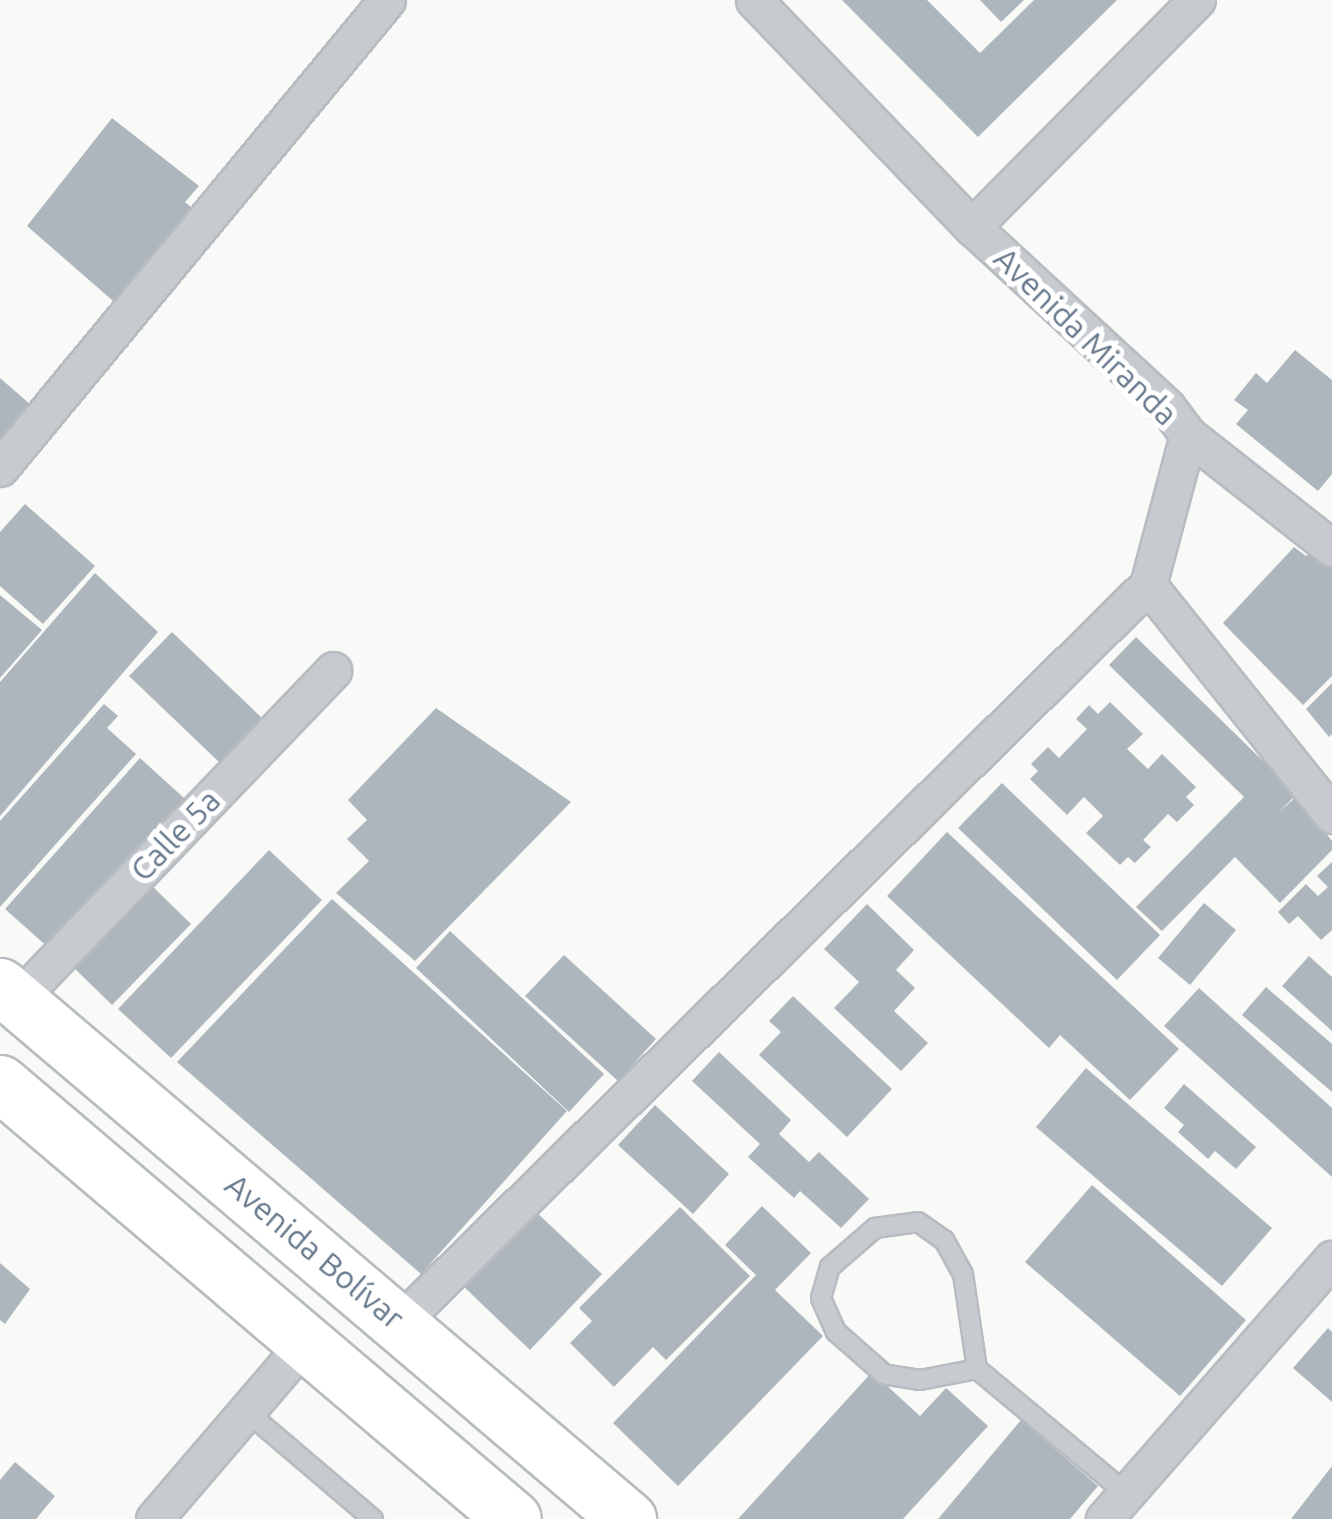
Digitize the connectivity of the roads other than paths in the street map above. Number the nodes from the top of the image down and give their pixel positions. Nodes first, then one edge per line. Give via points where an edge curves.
1 (387, 0) edge
2 (754, 0) edge
3 (1198, 0) edge
4 (972, 228) junction
5 (1188, 435) junction
6 (0, 468) edge
7 (1332, 548) edge
8 (1148, 585) junction
9 (333, 670) dead end
10 (1332, 814) edge
11 (8, 993) edge
12 (0, 1083) edge
13 (1332, 1260) edge
14 (400, 1322) junction
15 (304, 1344) junction
16 (977, 1369) junction
17 (246, 1411) junction
18 (1115, 1506) edge
19 (154, 1519) edge
20 (373, 1519) edge
21 (513, 1519) edge
22 (628, 1519) edge

1 - 6 street
2 - 4 street, Avenida Miranda
3 - 4 street
4 - 5 street, Avenida Miranda via 1168,407
5 - 7 street
5 - 8 street, Avenida Miranda
8 - 10 street
8 - 14 street
9 - 11 street, Calle 5a
11 - 14 main road, Avenida Bolívar
12 - 15 main road
13 - 18 street
14 - 22 main road, Avenida Bolívar
15 - 17 street
15 - 21 main road
16 - 16 lane via 964,1274 944,1240 918,1222 874,1228 830,1267 821,1298 836,1332 884,1374 920,1380
16 - 18 lane
17 - 19 street
17 - 20 lane

